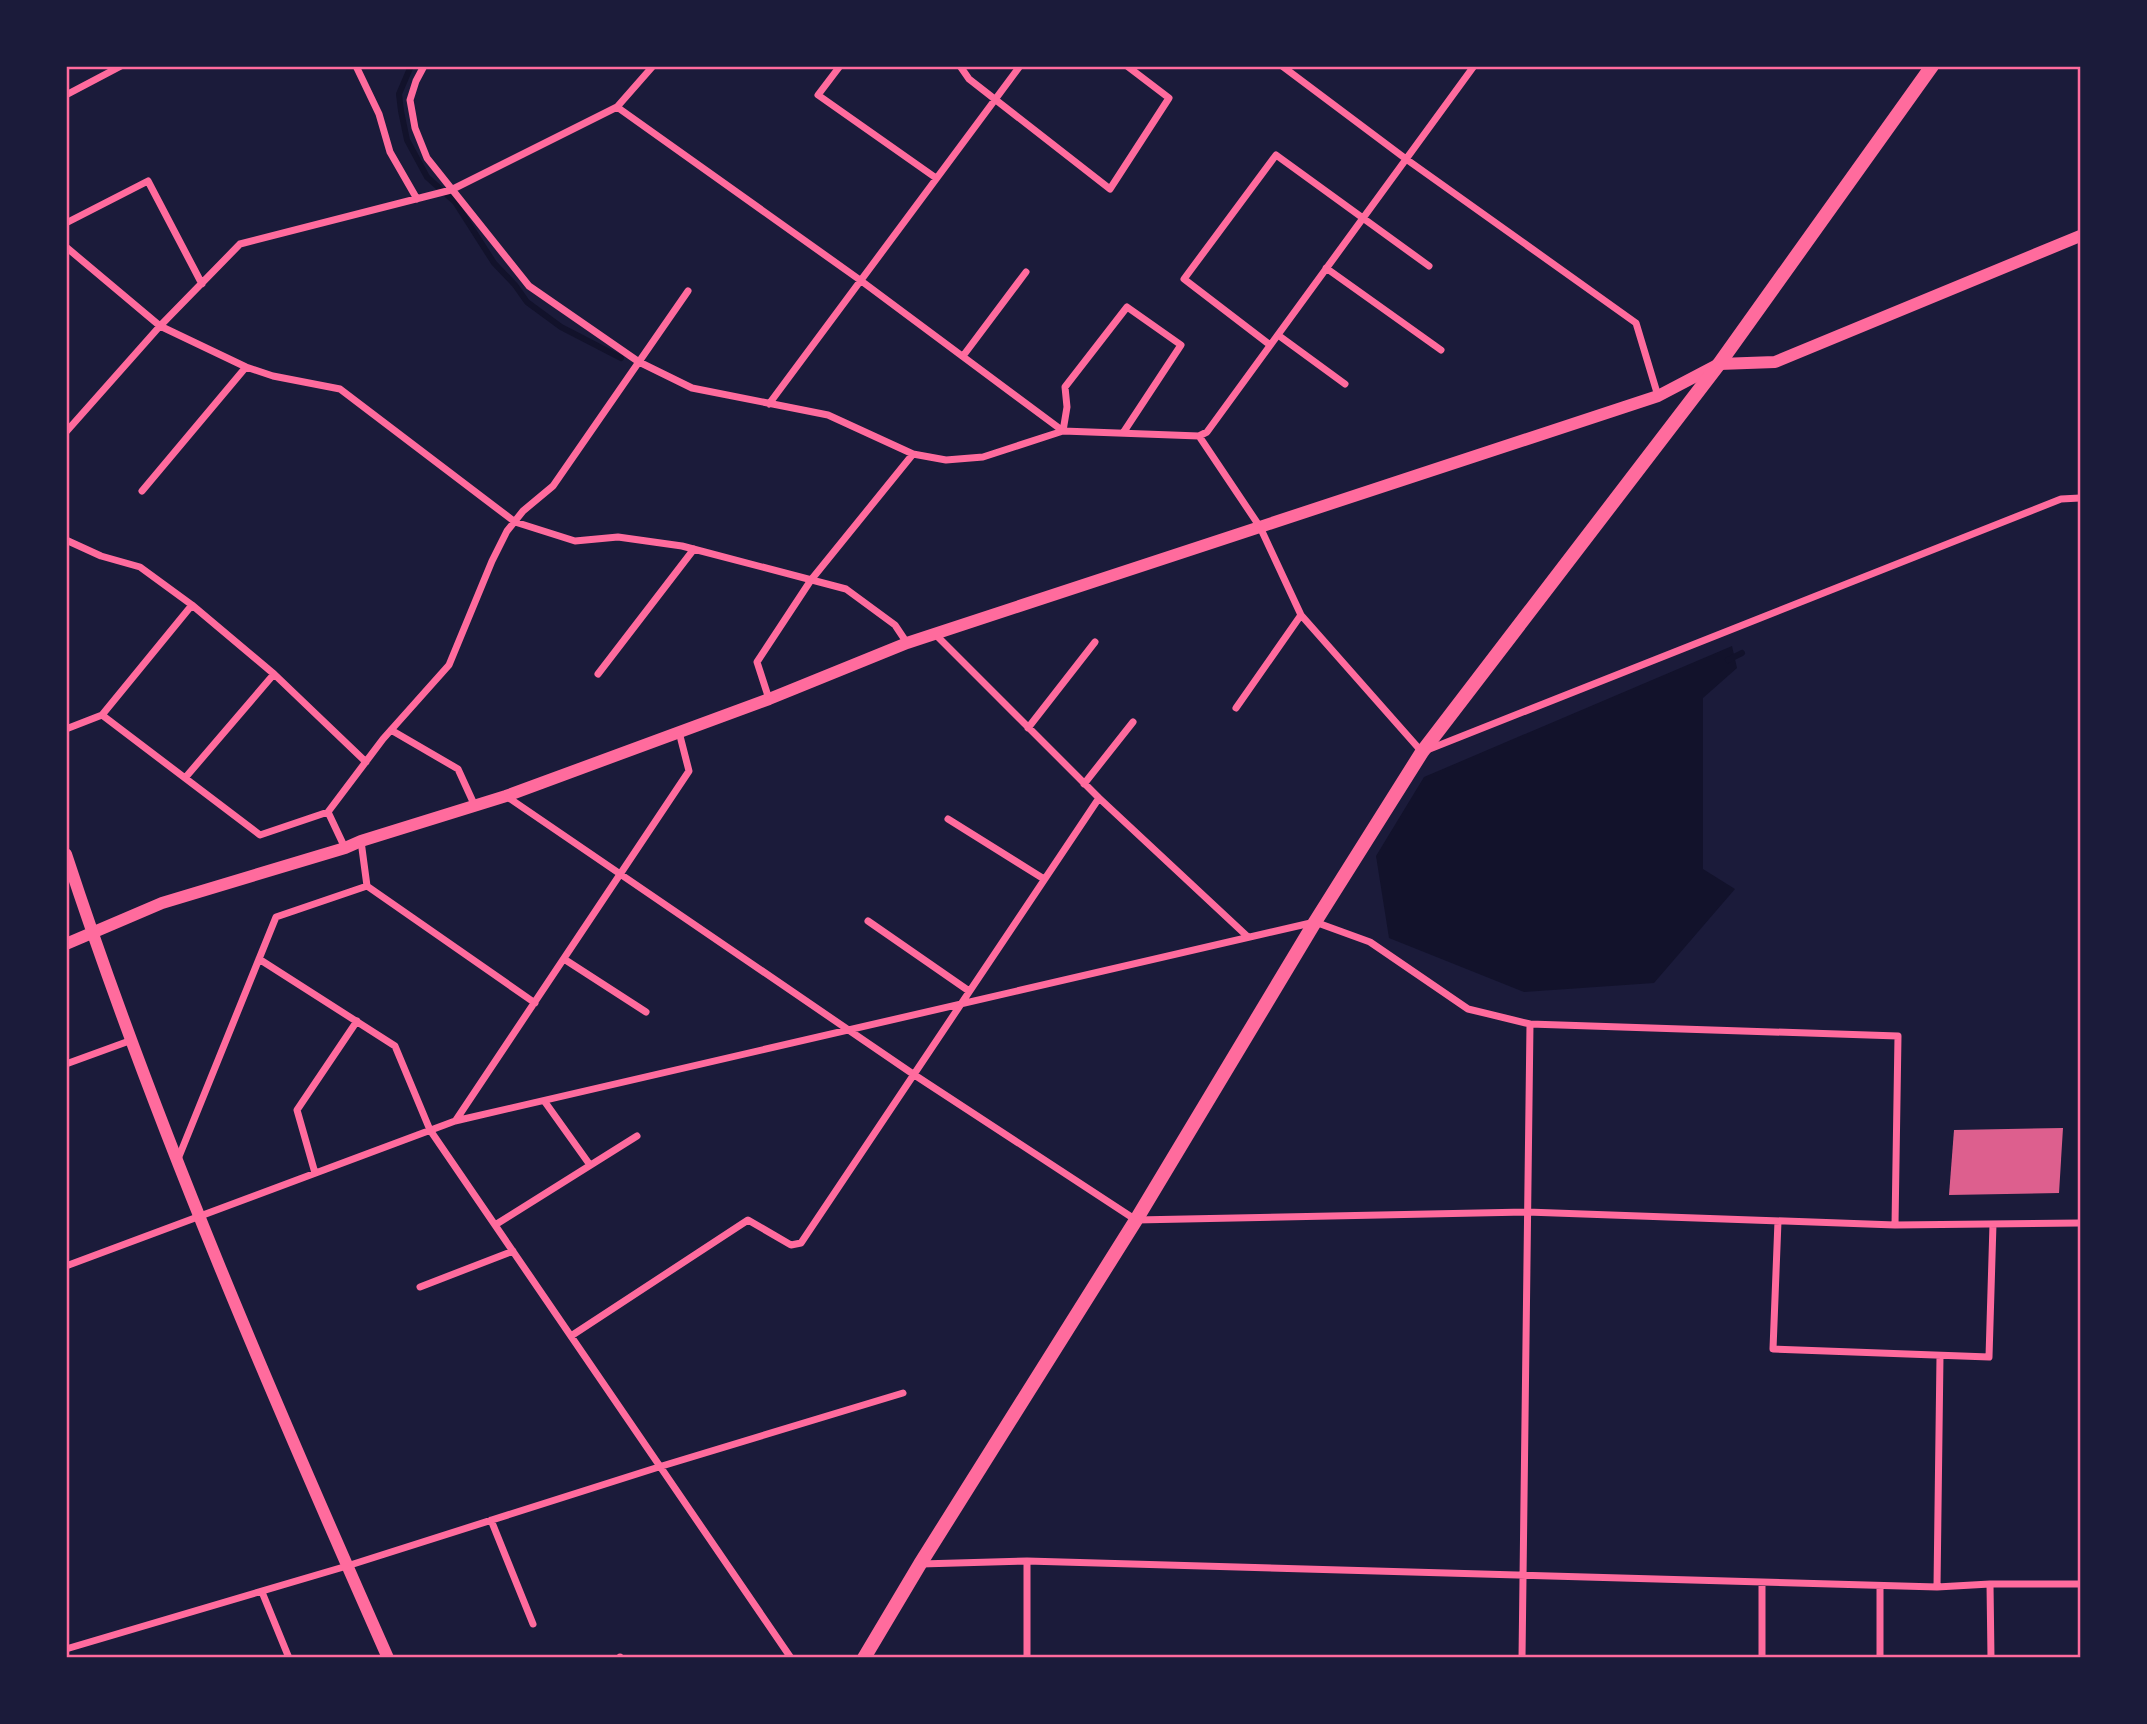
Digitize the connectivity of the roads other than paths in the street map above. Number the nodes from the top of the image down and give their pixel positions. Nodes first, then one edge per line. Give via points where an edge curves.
1 (121, 66) edge
2 (356, 66) edge
3 (424, 66) edge
4 (653, 66) edge
5 (840, 66) edge
6 (960, 66) edge
7 (1020, 66) edge
8 (1127, 66) edge
9 (1282, 66) edge
10 (1474, 66) edge
11 (1932, 66) edge
12 (66, 95) edge
13 (995, 99) junction
14 (617, 107) junction
15 (1406, 159) junction
16 (936, 178) junction
17 (451, 190) junction
18 (417, 199) junction
19 (1364, 218) junction
20 (66, 223) edge
21 (2081, 236) edge
22 (66, 247) edge
23 (1429, 266) dead end
24 (1326, 268) junction
25 (1026, 272) dead end
26 (860, 280) junction
27 (202, 284) junction
28 (688, 291) dead end
29 (160, 326) junction
30 (1278, 335) junction
31 (1270, 345) junction
32 (1441, 350) dead end
33 (963, 356) junction
34 (639, 362) junction
35 (1719, 364) junction
36 (246, 367) junction
37 (1345, 384) dead end
38 (1658, 396) junction
39 (769, 404) junction
40 (1063, 431) junction
41 (66, 432) edge
42 (1123, 433) junction
43 (1199, 436) junction
44 (913, 454) junction
45 (142, 491) dead end
46 (2081, 498) edge
47 (515, 522) junction
48 (1260, 527) junction
49 (66, 540) edge
50 (694, 549) junction
51 (811, 580) junction
52 (192, 605) junction
53 (1301, 615) junction
54 (935, 635) junction
55 (1095, 642) dead end
56 (907, 643) junction
57 (274, 674) junction
58 (598, 674) dead end
59 (769, 699) junction
60 (1236, 708) dead end
61 (103, 715) junction
62 (1133, 722) dead end
63 (1028, 728) junction
64 (66, 729) edge
65 (391, 730) junction
66 (679, 732) junction
67 (1422, 752) junction
68 (366, 762) junction
69 (185, 778) junction
70 (1084, 784) junction
71 (506, 796) junction
72 (1099, 798) junction
73 (474, 804) junction
74 (328, 812) junction
75 (948, 819) dead end
76 (361, 841) junction
77 (345, 848) junction
78 (66, 853) edge
79 (621, 875) junction
80 (1044, 879) junction
81 (367, 886) junction
82 (868, 921) dead end
83 (1315, 922) junction
84 (93, 934) junction
85 (1248, 937) junction
86 (66, 944) edge
87 (259, 959) junction
88 (564, 959) junction
89 (969, 991) junction
90 (535, 1003) junction
91 (961, 1003) junction
92 (646, 1012) dead end
93 (357, 1021) junction
94 (1530, 1024) junction
95 (849, 1030) junction
96 (132, 1040) junction
97 (66, 1064) edge
98 (913, 1074) junction
99 (545, 1102) junction
100 (455, 1121) junction
101 (430, 1130) junction
102 (637, 1136) dead end
103 (177, 1160) junction
104 (590, 1165) junction
105 (315, 1173) junction
106 (1527, 1212) junction
107 (199, 1217) junction
108 (1136, 1220) junction
109 (1778, 1221) junction
110 (2081, 1223) edge
111 (1993, 1224) junction
112 (495, 1225) junction
113 (1895, 1225) junction
114 (513, 1251) junction
115 (66, 1266) edge
116 (420, 1287) dead end
117 (571, 1336) junction
118 (1940, 1356) junction
119 (903, 1393) dead end
120 (662, 1466) junction
121 (491, 1520) junction
122 (1027, 1561) junction
123 (920, 1564) junction
124 (348, 1566) junction
125 (1522, 1575) junction
126 (1762, 1582) junction
127 (1990, 1584) junction
128 (2081, 1584) edge
129 (1880, 1586) junction
130 (1937, 1587) junction
131 (262, 1592) junction
132 (533, 1623) dead end
133 (66, 1649) edge
134 (289, 1657) edge
135 (388, 1657) edge
136 (791, 1657) edge
137 (864, 1657) edge
138 (1027, 1657) edge
139 (1522, 1657) edge
140 (1762, 1657) edge
141 (1880, 1657) edge
142 (1991, 1657) edge

1 - 12 street
2 - 18 street via 379,114 390,152
3 - 17 street via 410,100 415,128 427,158
4 - 14 street
5 - 16 street via 818,95
6 - 13 street
7 - 13 street
8 - 13 street via 1169,98 1110,189
9 - 15 street
10 - 15 street
11 - 35 main road
13 - 16 street
14 - 17 street
14 - 26 street
15 - 19 street
15 - 38 street via 1636,323
16 - 26 street
17 - 18 street
17 - 34 street via 529,286
18 - 27 street via 240,244
19 - 23 street
19 - 24 street
19 - 31 street via 1276,155 1184,279
20 - 27 street via 148,181
21 - 35 street via 1775,362
22 - 29 street
24 - 30 street
24 - 32 street
25 - 33 street
26 - 33 street
26 - 39 street
27 - 29 street
28 - 34 street
29 - 36 street
29 - 41 street
30 - 31 street
30 - 37 street
31 - 43 street via 1207,432
33 - 40 street
34 - 39 street via 692,388
34 - 47 street via 553,486
35 - 38 street
35 - 67 main road
36 - 45 street
36 - 47 street via 340,390
38 - 48 street
39 - 44 street via 828,415
40 - 42 street
40 - 42 street via 1065,387 1127,307 1181,345
40 - 44 street via 983,457 946,460
42 - 43 street
43 - 48 street
44 - 51 street
46 - 67 street via 2061,499
47 - 50 street via 575,541 618,537
47 - 65 street via 492,561 449,665
48 - 53 street
48 - 54 street
49 - 52 street via 140,567
50 - 51 street
50 - 58 street
51 - 56 street via 846,589 895,625
51 - 59 street via 757,662
52 - 57 street
52 - 61 street
53 - 60 street
53 - 67 street
54 - 56 street
54 - 63 street
55 - 63 street
56 - 59 street
57 - 68 street
57 - 69 street
59 - 66 street
61 - 64 street
61 - 69 street
62 - 70 street
63 - 70 street
65 - 68 street
65 - 73 street via 458,769
66 - 71 street
66 - 79 street via 689,771
67 - 83 main road
68 - 74 street
69 - 74 street via 260,835
70 - 72 street
71 - 73 street
71 - 79 street
72 - 80 street
72 - 85 street
73 - 76 street
74 - 77 street
75 - 80 street
76 - 77 street
76 - 81 street
77 - 84 street via 162,903
78 - 84 street
79 - 88 street
79 - 95 street
80 - 89 street
81 - 87 street via 276,918
81 - 90 street
82 - 89 street
83 - 85 street
83 - 94 street via 1370,942 1468,1009
83 - 108 main road
84 - 86 street
84 - 96 street
85 - 91 street
87 - 93 street
87 - 103 street
88 - 90 street
88 - 92 street
89 - 91 street
90 - 100 street
91 - 95 street
91 - 98 street
93 - 101 street via 395,1046
93 - 105 street via 298,1110
94 - 106 street
94 - 113 street via 1898,1036
95 - 98 street
95 - 99 street
96 - 97 street
96 - 103 street
98 - 108 street
98 - 117 street via 801,1244 791,1245 748,1220
99 - 100 street
99 - 104 street
100 - 101 street
101 - 105 street
101 - 112 street
102 - 104 street
103 - 107 street
104 - 112 street
105 - 107 street
106 - 108 street
106 - 109 street
106 - 125 street
107 - 115 street
107 - 124 street
108 - 123 main road
109 - 113 street
109 - 118 street via 1773,1349
110 - 111 street
111 - 113 street
111 - 118 street via 1989,1357
112 - 114 street
114 - 116 street
114 - 117 street
117 - 120 street
118 - 130 street
119 - 120 street
120 - 121 street
120 - 136 street
121 - 124 street
121 - 132 street
122 - 123 street
122 - 125 street
122 - 138 street
123 - 137 main road
124 - 131 street
124 - 135 street
125 - 126 street
125 - 139 street
126 - 129 street
126 - 140 street
127 - 128 street
127 - 130 street
127 - 142 street
129 - 130 street
129 - 141 street
131 - 133 street
131 - 134 street

